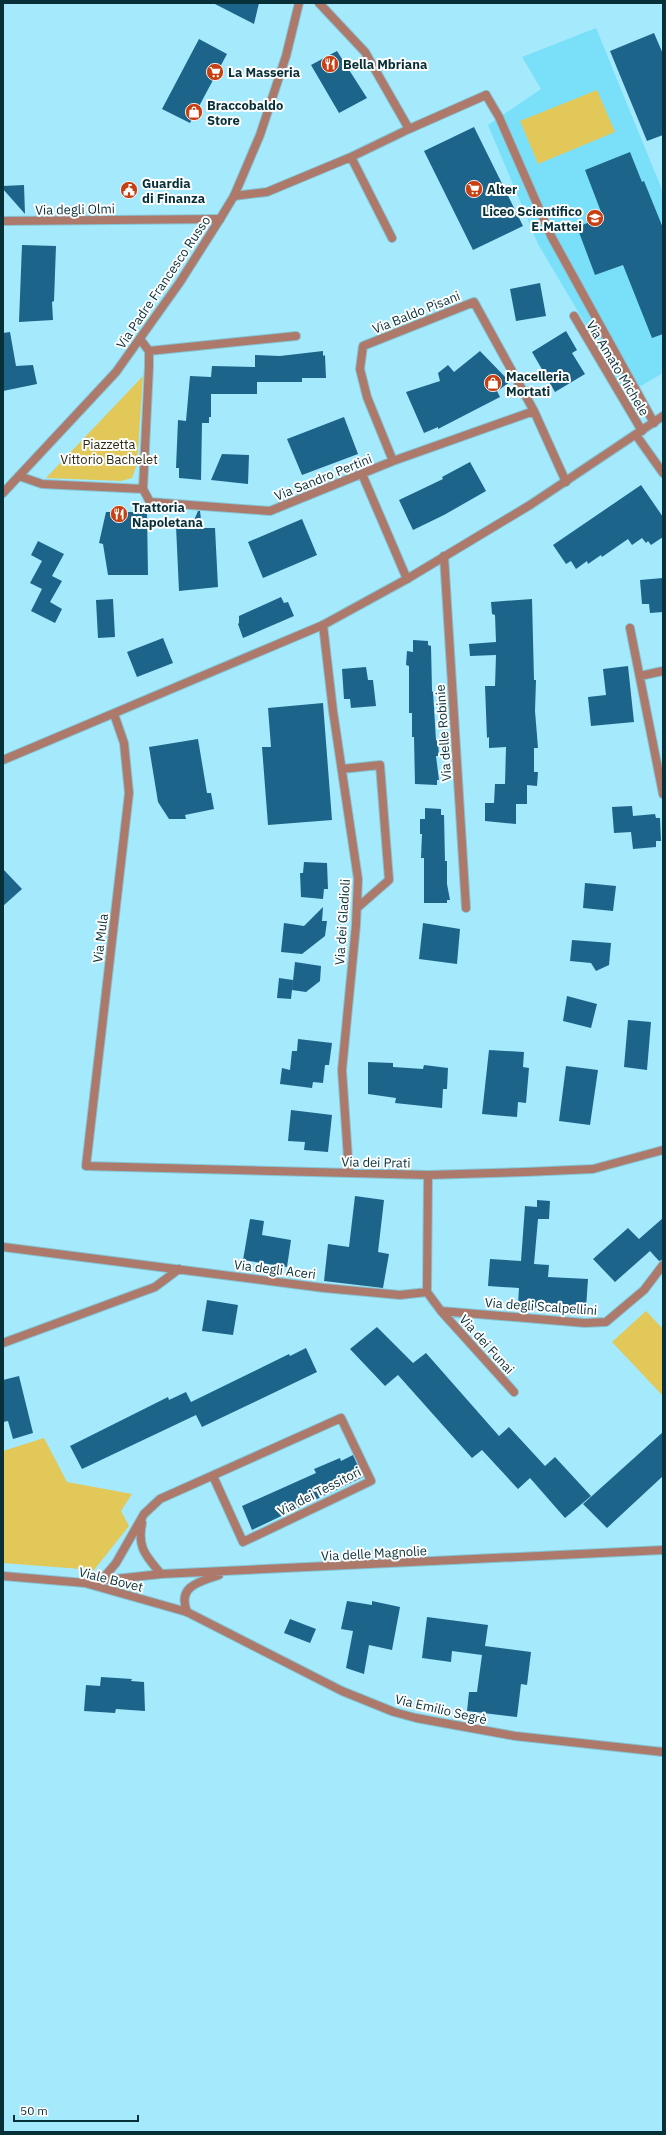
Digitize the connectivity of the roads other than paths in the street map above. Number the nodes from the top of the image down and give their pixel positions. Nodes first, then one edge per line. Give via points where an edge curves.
1 (299, 3) edge
2 (319, 3) edge
3 (409, 129) junction
4 (351, 157) junction
5 (234, 196) junction
6 (220, 219) junction
7 (3, 221) edge
8 (392, 238) dead end
9 (574, 316) dead end
10 (296, 336) dead end
11 (140, 338) junction
12 (149, 351) junction
13 (534, 411) junction
14 (663, 416) edge
15 (654, 423) junction
16 (639, 433) junction
17 (393, 461) junction
18 (663, 473) edge
19 (362, 474) junction
20 (19, 476) junction
21 (566, 482) junction
22 (143, 489) junction
23 (3, 493) edge
24 (444, 556) junction
25 (407, 579) junction
26 (323, 625) junction
27 (630, 628) dead end
28 (663, 671) edge
29 (640, 676) junction
30 (114, 714) junction
31 (3, 760) edge
32 (342, 769) junction
33 (663, 794) edge
34 (357, 908) junction
35 (466, 908) dead end
36 (663, 1150) edge
37 (86, 1166) joint
38 (349, 1174) junction
39 (428, 1175) junction
40 (3, 1247) edge
41 (663, 1265) edge
42 (179, 1269) junction
43 (427, 1292) junction
44 (441, 1311) junction
45 (3, 1343) edge
46 (514, 1392) dead end
47 (213, 1476) junction
48 (144, 1514) junction
49 (663, 1550) edge
50 (229, 1571) junction
51 (161, 1574) junction
52 (3, 1576) edge
53 (86, 1583) junction
54 (188, 1612) junction
55 (663, 1752) edge

1 - 5 street, Via Padre Francesco Russo via 286,56 260,135
2 - 3 street via 365,52
3 - 4 street
3 - 15 street via 486,95 499,117 551,236
4 - 5 street via 267,192
4 - 8 street
5 - 6 street, Via Padre Francesco Russo
6 - 7 street, Via degli Olmi
6 - 11 street, Via Padre Francesco Russo
9 - 16 street, Via Amato Michele
10 - 12 street
11 - 12 street
11 - 20 street, Via Padre Francesco Russo via 116,372
12 - 22 street
13 - 17 street, Via Sandro Pertini
13 - 17 street, Via Baldo Pisani via 474,302 363,346 360,369 367,397
13 - 21 street
14 - 15 street
15 - 16 street
16 - 18 street, Via Amato Michele
16 - 21 street
17 - 19 street, Via Sandro Pertini
19 - 22 street, Via Sandro Pertini via 270,511 150,502
19 - 25 street
20 - 22 street via 42,484
20 - 23 street, Via Padre Francesco Russo
21 - 24 street
24 - 25 street
24 - 35 street, Via delle Robinie
25 - 26 street
26 - 30 street
26 - 32 street, Via dei Gladioli
27 - 29 street
28 - 29 street
29 - 33 street
30 - 31 street
30 - 37 street, Via Mula via 124,743 129,793
32 - 34 street, Via dei Gladioli via 358,879
32 - 34 street via 380,765 388,880
34 - 38 street, Via dei Gladioli via 342,1070
36 - 39 street, Via dei Prati via 593,1169
37 - 38 street, Via dei Prati
38 - 39 street, Via dei Prati
39 - 43 street
40 - 42 street, Via degli Aceri
41 - 44 street, Via degli Scalpellini via 644,1290 606,1322 585,1323
42 - 43 street, Via degli Aceri via 400,1295
42 - 45 street via 155,1287
43 - 44 street
44 - 46 street, Via dei Funai
47 - 47 street, Via dei Tessitori via 341,1418 371,1481 243,1542
47 - 48 street, Via dei Tessitori via 160,1499
48 - 51 street via 140,1534 143,1552
48 - 53 street, Via dei Tessitori via 116,1563 105,1576
49 - 50 street, Via delle Magnolie
50 - 51 street, Via delle Magnolie
50 - 54 street via 195,1584 186,1592 183,1601
51 - 53 street, Via delle Magnolie
52 - 53 street, Viale Bovet
53 - 54 street, Viale Bovet
54 - 55 street, Via Emilio Segrè via 342,1691 394,1712 443,1724 515,1736

